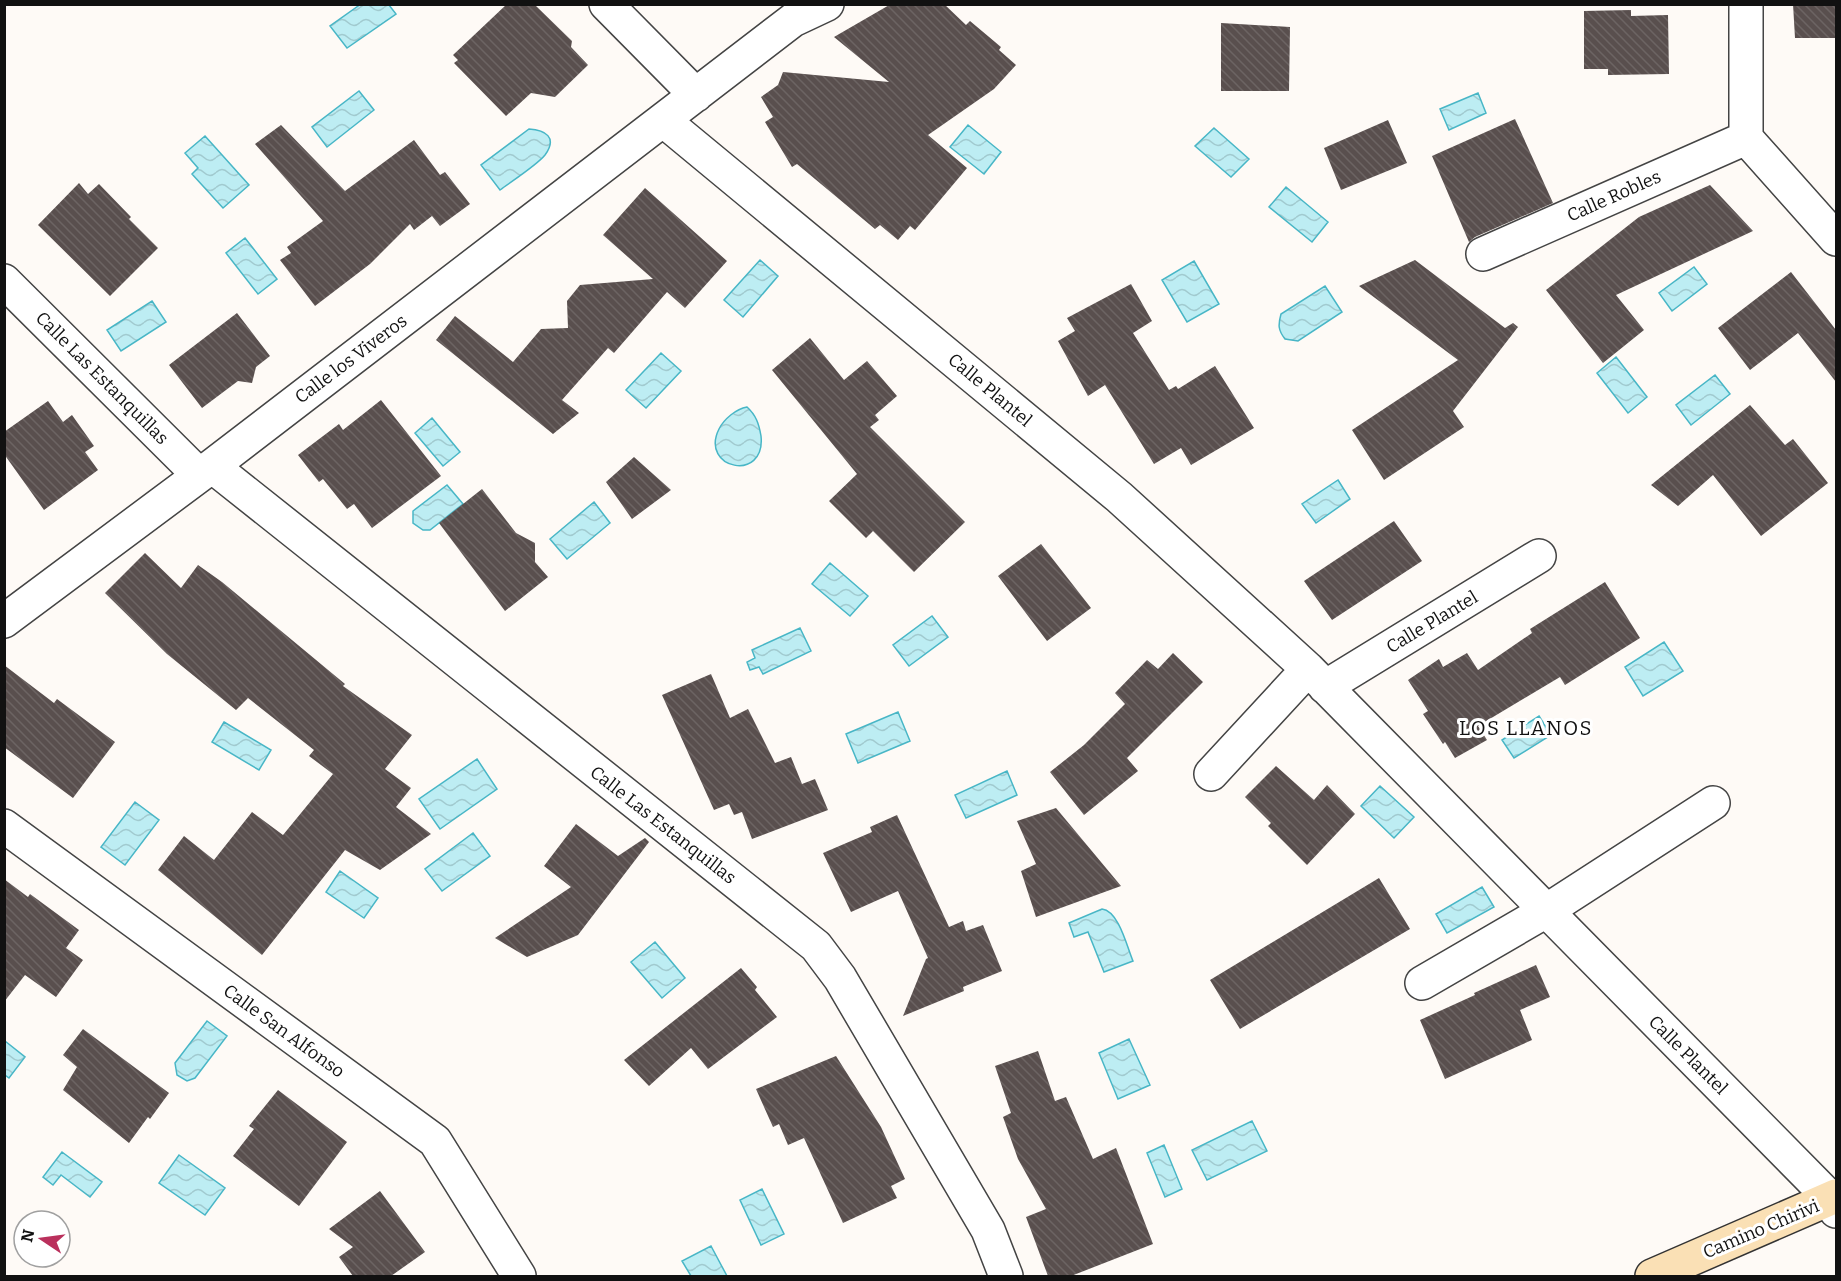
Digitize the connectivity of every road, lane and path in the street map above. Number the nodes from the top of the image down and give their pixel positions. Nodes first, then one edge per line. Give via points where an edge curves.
1 (606, 4) edge
2 (827, 4) edge
3 (1746, 4) edge
4 (696, 95) junction
5 (663, 120) junction
6 (1746, 138) junction
7 (1836, 239) edge
8 (1483, 254) dead end
9 (4, 281) edge
10 (205, 470) junction
11 (1539, 556) dead end
12 (4, 621) edge
13 (1316, 678) junction
14 (1211, 774) dead end
15 (1713, 803) dead end
16 (4, 826) edge
17 (1546, 911) junction
18 (1422, 983) dead end
19 (1835, 1202) edge
20 (519, 1276) edge
21 (1006, 1276) edge
22 (1652, 1276) edge

1 - 4 street
2 - 4 street, Calle los Viveros via 793,20
3 - 6 street
4 - 5 street, Calle los Viveros
5 - 10 street, Calle los Viveros
5 - 13 street, Calle Plantel via 1119,497
6 - 7 street
6 - 8 street, Calle Robles
9 - 10 street, Calle Las Estanquillas
10 - 12 street, Calle los Viveros
10 - 21 street, Calle Las Estanquillas via 816,946 840,978 988,1230
11 - 13 street, Calle Plantel
13 - 14 street, Calle Plantel
13 - 17 street, Calle Plantel
15 - 17 street
16 - 20 street, Calle San Alfonso via 435,1141
17 - 18 street
17 - 19 street, Calle Plantel
19 - 22 street, Camino Chirivi

